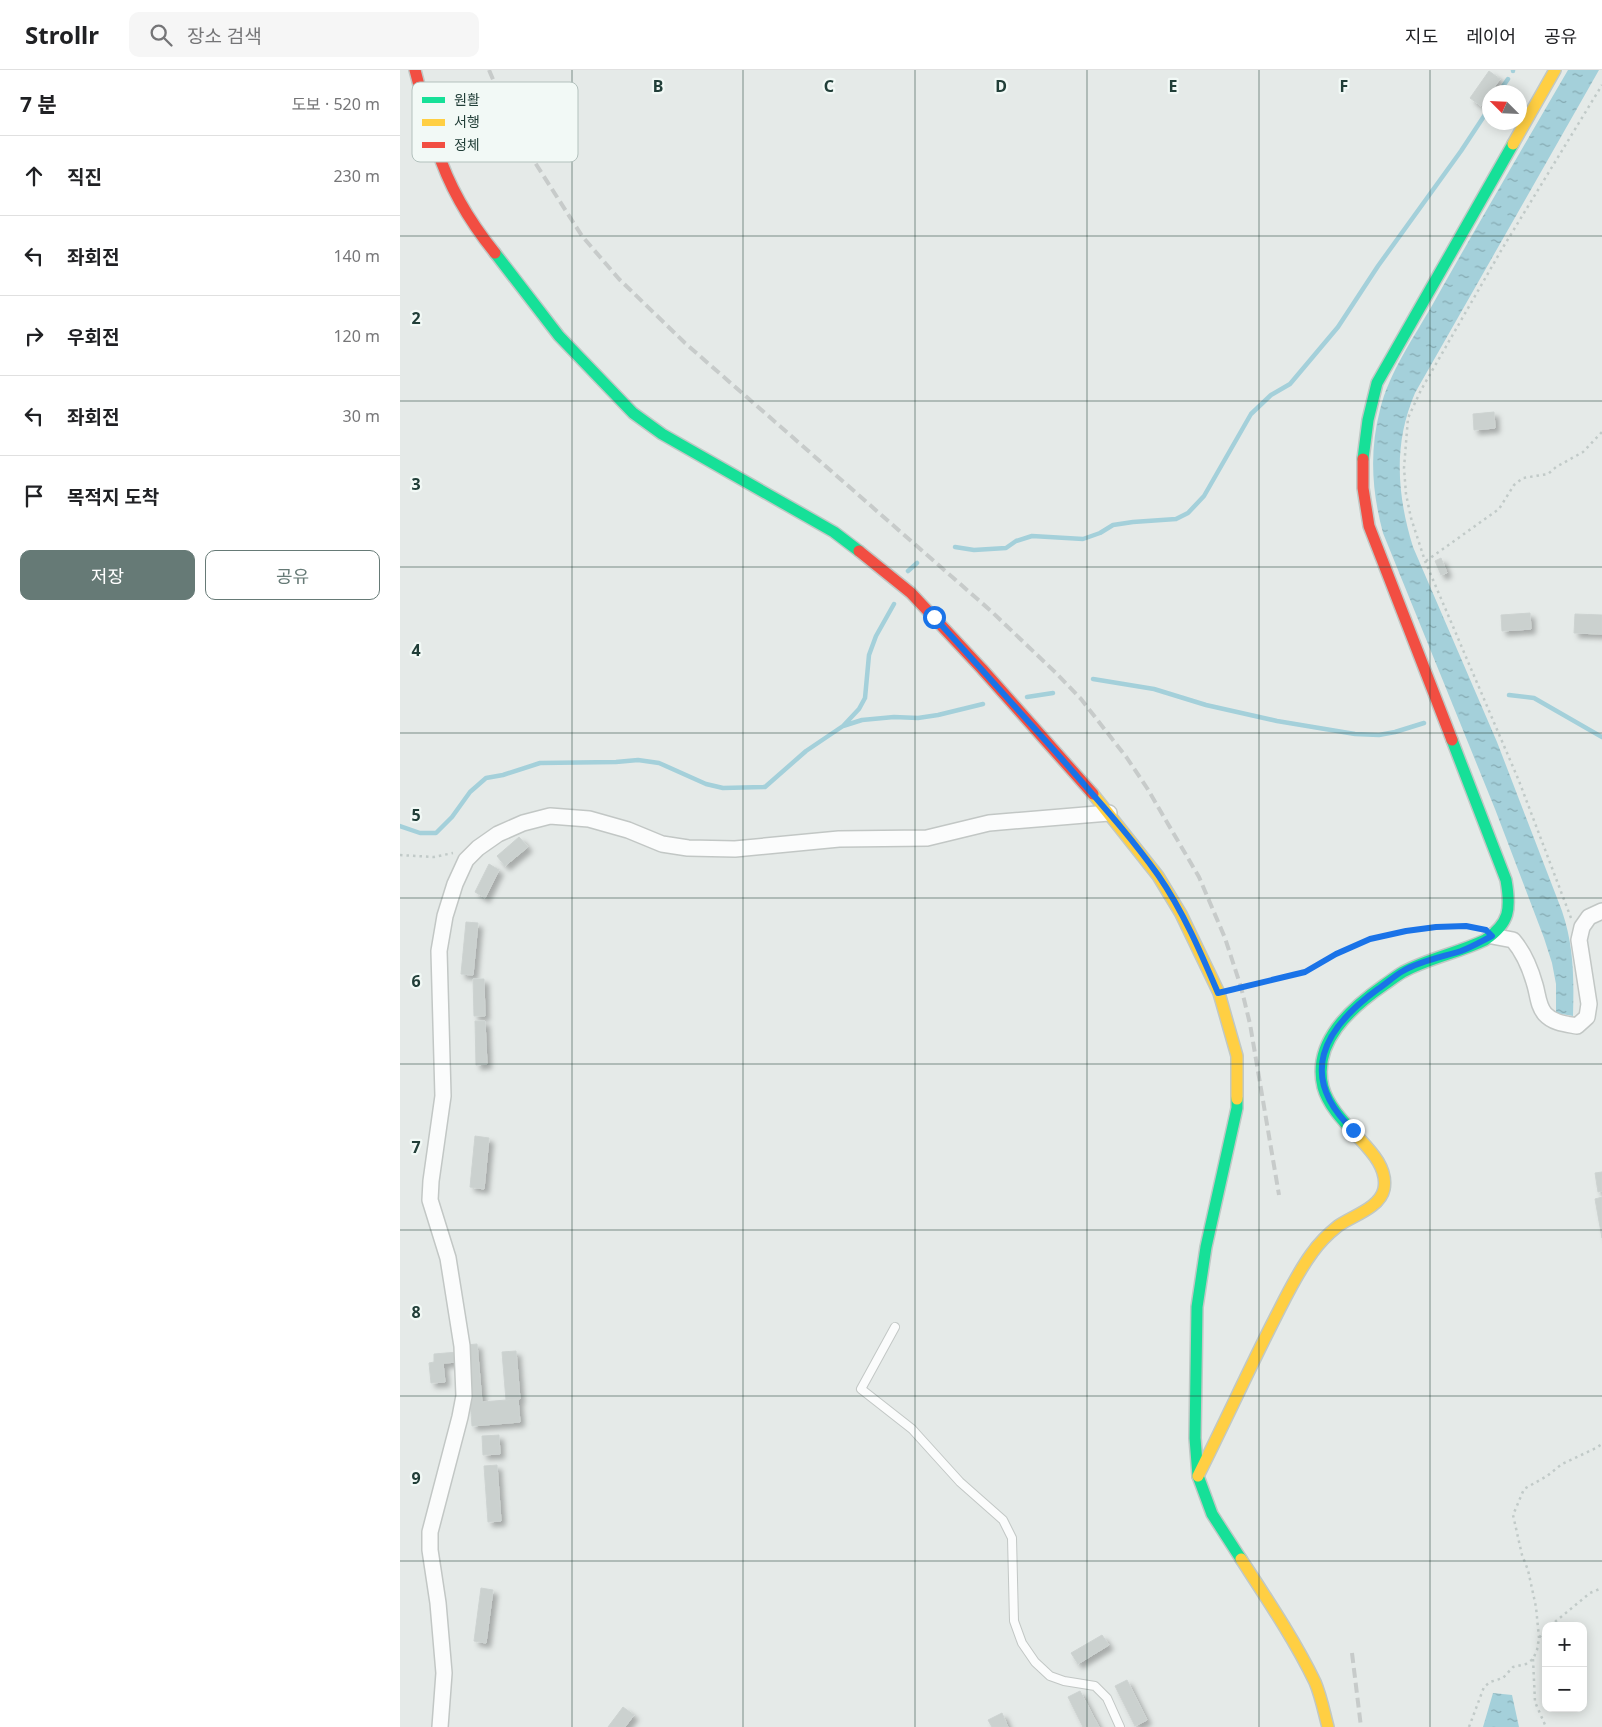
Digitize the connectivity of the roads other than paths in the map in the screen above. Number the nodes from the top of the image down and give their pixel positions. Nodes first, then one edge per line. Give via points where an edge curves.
1 (1555, 70) edge
2 (442, 162) edge
3 (1109, 812) junction
4 (1602, 911) edge
5 (1492, 936) junction
6 (895, 1327) dead end
7 (1198, 1476) junction
8 (440, 1727) edge
9 (1120, 1727) edge
10 (1328, 1727) edge

1 - 5 main road via 1377,383 1362,449 1362,485 1369,526 1506,880 1510,900 1508,914 1502,927
2 - 3 main road via 471,221 559,336 609,391 633,414 662,434 834,532 888,573 946,630
3 - 7 main road via 1158,876 1185,922 1218,993 1237,1056 1237,1108 1206,1247 1197,1307 1195,1420
3 - 8 street via 988,823 927,838 839,839 735,849 662,844 589,819 550,816 498,834 466,860 444,916 439,951 443,1096 430,1200 448,1258 462,1346 464,1396 430,1532 444,1673
4 - 5 street via 1589,917 1578,940 1589,1004 1587,1017 1577,1026 1546,1015 1524,953 1513,940
5 - 7 main road via 1404,971 1357,1005 1330,1039 1324,1055 1322,1085 1335,1111 1376,1156 1383,1170 1384,1189 1374,1203 1324,1238 1303,1266
6 - 9 lane via 861,1389 912,1429 960,1482 1002,1520 1012,1538 1014,1621 1022,1643 1050,1676 1095,1686 1107,1698
7 - 10 main road via 1212,1514 1286,1629 1315,1683

